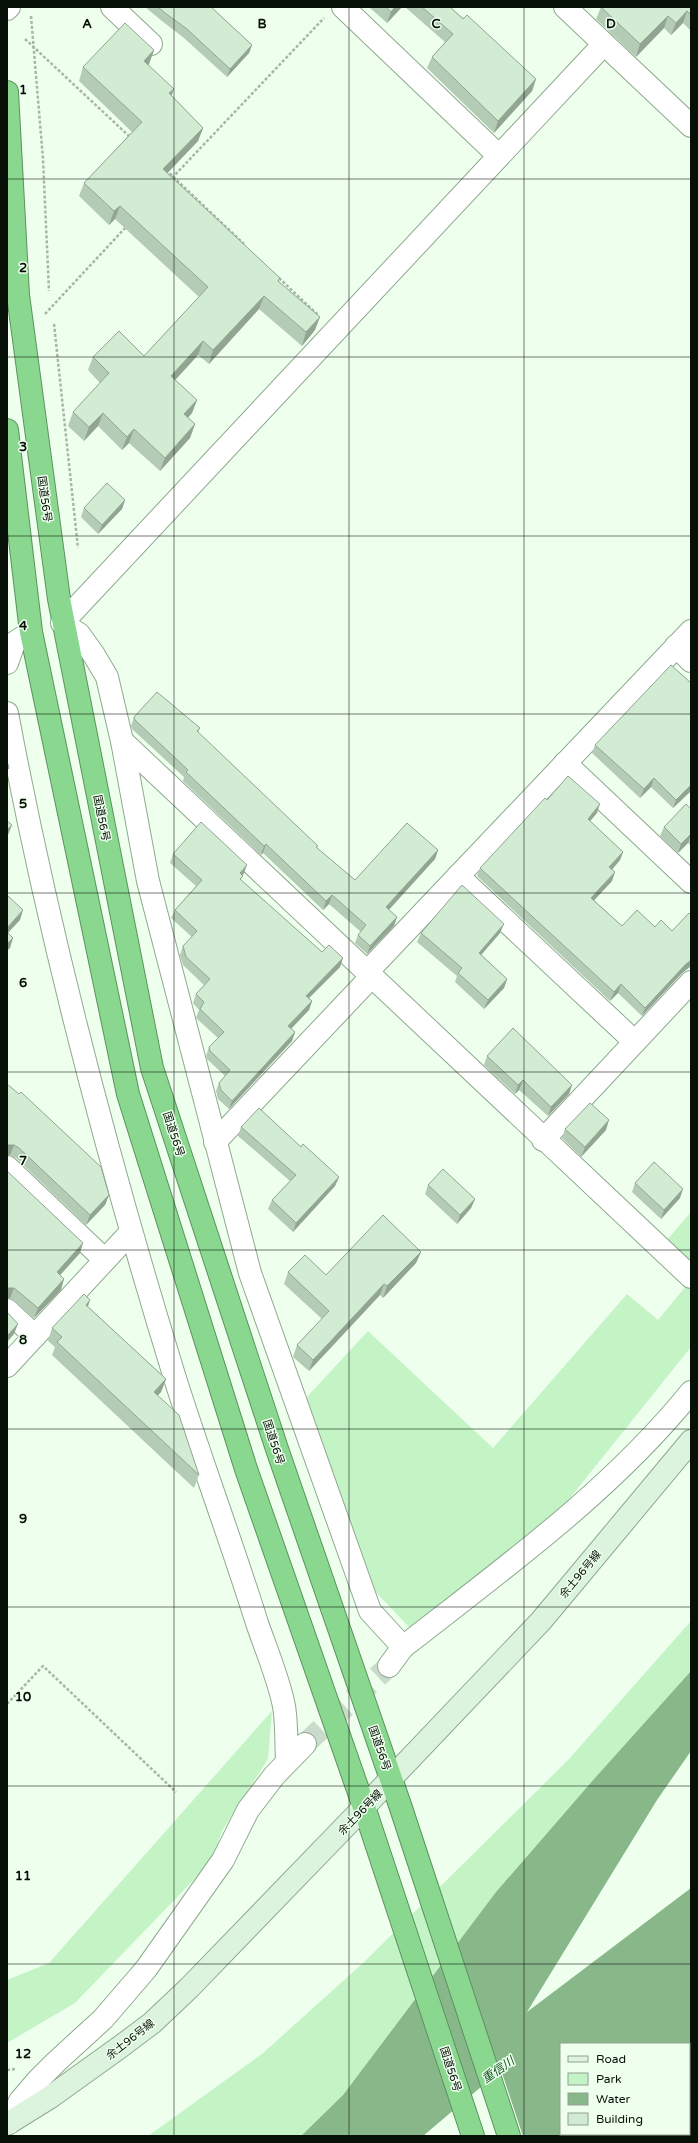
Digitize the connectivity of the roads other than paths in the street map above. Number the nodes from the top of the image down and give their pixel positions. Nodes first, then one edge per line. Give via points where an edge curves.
1 (112, 7) edge
2 (565, 7) edge
3 (336, 10) edge
4 (151, 44) dead end
5 (604, 44) junction
6 (7, 92) edge
7 (691, 126) edge
8 (499, 156) junction
9 (7, 430) edge
10 (62, 623) junction
11 (691, 631) edge
12 (15, 644) edge
13 (684, 654) edge
14 (7, 713) edge
15 (122, 741) junction
16 (565, 763) junction
17 (458, 876) junction
18 (691, 882) edge
19 (370, 974) junction
20 (691, 982) edge
21 (635, 1042) junction
22 (543, 1140) junction
23 (215, 1142) junction
24 (7, 1167) edge
25 (130, 1232) junction
26 (105, 1260) junction
27 (691, 1277) edge
28 (7, 1310) edge
29 (35, 1336) junction
30 (7, 1366) edge
31 (691, 1392) edge
32 (691, 1441) edge
33 (403, 1647) junction
34 (389, 1666) tunnel mouth
35 (305, 1744) tunnel mouth
36 (288, 1761) junction
37 (391, 1779) junction
38 (364, 1807) junction
39 (8, 2123) edge
40 (474, 2136) edge
41 (509, 2136) edge

1 - 4 street
2 - 5 street
3 - 8 street
5 - 7 street
5 - 8 street
6 - 10 highway, 国道56号 via 18,295
8 - 10 street
9 - 12 highway, 国道56号
10 - 15 street via 79,634 107,677
10 - 37 highway, 国道56号 via 152,1068 277,1449
11 - 13 street
12 - 38 highway, 国道56号 via 128,1094 246,1469
13 - 16 street
14 - 25 street via 57,949
15 - 19 street
15 - 23 street via 148,881
16 - 17 street
16 - 18 street
17 - 19 street
17 - 21 street
19 - 22 street
19 - 23 street
20 - 21 street
21 - 22 street
22 - 27 street
23 - 33 street via 250,1273 370,1611
24 - 26 street
25 - 26 street
25 - 36 street via 175,1379 284,1706
26 - 29 street
28 - 29 street
29 - 30 street
31 - 33 street via 665,1424 550,1531
32 - 37 street, 余土96号線 via 541,1621
33 - 34 street
35 - 36 street
36 - 39 street via 248,1810 223,1860 146,1969 103,2019 37,2081 20,2101
37 - 38 street, 余土96号線
37 - 41 highway, 国道56号
38 - 39 street, 余土96号線 via 152,2023 50,2098
38 - 40 highway, 国道56号

